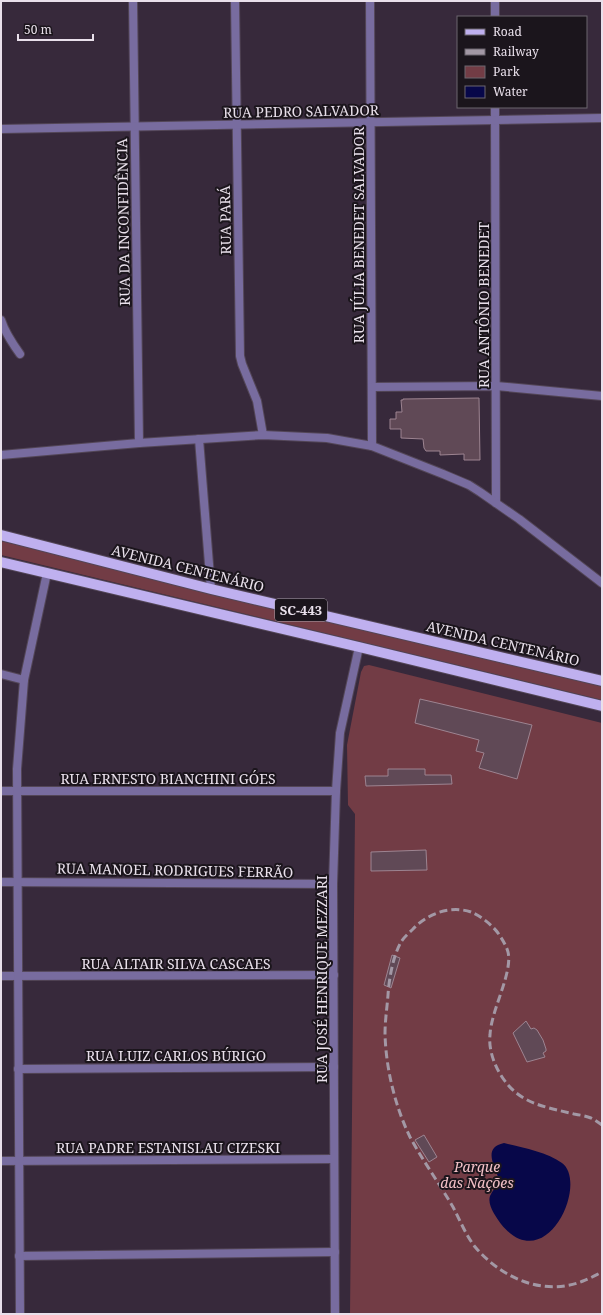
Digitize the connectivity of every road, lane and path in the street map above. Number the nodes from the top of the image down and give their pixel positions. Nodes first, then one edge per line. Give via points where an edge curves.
1 (133, 1) edge
2 (235, 1) edge
3 (370, 1) edge
4 (495, 1) edge
5 (495, 16) edge
6 (495, 108) edge
7 (602, 118) edge
8 (495, 120) junction
9 (370, 122) junction
10 (237, 125) junction
11 (134, 127) junction
12 (1, 129) edge
13 (1, 320) edge
14 (20, 354) dead end
15 (496, 386) junction
16 (372, 387) junction
17 (602, 396) edge
18 (263, 435) junction
19 (199, 439) junction
20 (139, 443) junction
21 (372, 446) junction
22 (1, 455) edge
23 (496, 503) junction
24 (1, 535) edge
25 (1, 562) edge
26 (47, 573) junction
27 (602, 583) edge
28 (211, 589) junction
29 (359, 647) junction
30 (1, 674) edge
31 (24, 680) junction
32 (602, 681) edge
33 (602, 706) edge
34 (1, 791) edge
35 (336, 791) junction
36 (17, 792) junction
37 (17, 881) junction
38 (1, 882) edge
39 (333, 884) junction
40 (334, 975) junction
41 (1, 976) edge
42 (18, 976) junction
43 (334, 1067) junction
44 (18, 1069) junction
45 (334, 1159) junction
46 (19, 1161) junction
47 (1, 1162) edge
48 (335, 1252) junction
49 (19, 1256) junction
50 (20, 1314) edge
51 (335, 1314) edge

1 - 11 street, RUA DA INCONFIDÊNCIA
2 - 10 street, RUA PARÁ
3 - 9 street, RUA JÚLIA BENEDET SALVADOR
4 - 5 street
6 - 8 street, RUA ANTÔNIO BENEDET
7 - 8 street, RUA PEDRO SALVADOR
8 - 9 street, RUA PEDRO SALVADOR
8 - 15 street, RUA ANTÔNIO BENEDET
9 - 10 street, RUA PEDRO SALVADOR
9 - 16 street, RUA JÚLIA BENEDET SALVADOR
10 - 11 street, RUA PEDRO SALVADOR
10 - 18 street, RUA PARÁ via 240,356 257,401
11 - 12 street, RUA PEDRO SALVADOR
11 - 20 street, RUA DA INCONFIDÊNCIA
13 - 14 street
15 - 16 street
15 - 17 street
15 - 23 street, RUA ANTÔNIO BENEDET
16 - 21 street, RUA JÚLIA BENEDET SALVADOR
18 - 19 street
18 - 21 street via 328,438
19 - 20 street
19 - 28 street
20 - 22 street
21 - 23 street via 468,485
23 - 27 street
24 - 28 main road, AVENIDA CENTENÁRIO / SC-443
25 - 26 main road
26 - 29 main road
26 - 31 street
28 - 32 main road, AVENIDA CENTENÁRIO / SC-443
29 - 33 main road
29 - 35 street, RUA JOSÉ HENRIQUE MEZZARI via 340,733
30 - 31 street
31 - 36 street
34 - 36 street, RUA ERNESTO BIANCHINI GÓES
35 - 36 street, RUA ERNESTO BIANCHINI GÓES
35 - 39 street, RUA JOSÉ HENRIQUE MEZZARI
36 - 37 street
37 - 38 street
37 - 39 street, RUA MANOEL RODRIGUES FERRÃO
37 - 42 street
39 - 40 street, RUA JOSÉ HENRIQUE MEZZARI
40 - 42 street, RUA ALTAIR SILVA CASCAES
40 - 43 street, RUA JOSÉ HENRIQUE MEZZARI
41 - 42 street, RUA ALTAIR SILVA CASCAES
42 - 44 street
43 - 44 street, RUA LUIZ CARLOS BÚRIGO
43 - 45 street, RUA JOSÉ HENRIQUE MEZZARI
44 - 46 street
45 - 46 street, RUA PADRE ESTANISLAU CIZESKI
45 - 48 street, RUA JOSÉ HENRIQUE MEZZARI
46 - 47 street, RUA PADRE ESTANISLAU CIZESKI
46 - 49 street
48 - 49 street
48 - 51 street, RUA JOSÉ HENRIQUE MEZZARI
49 - 50 street

